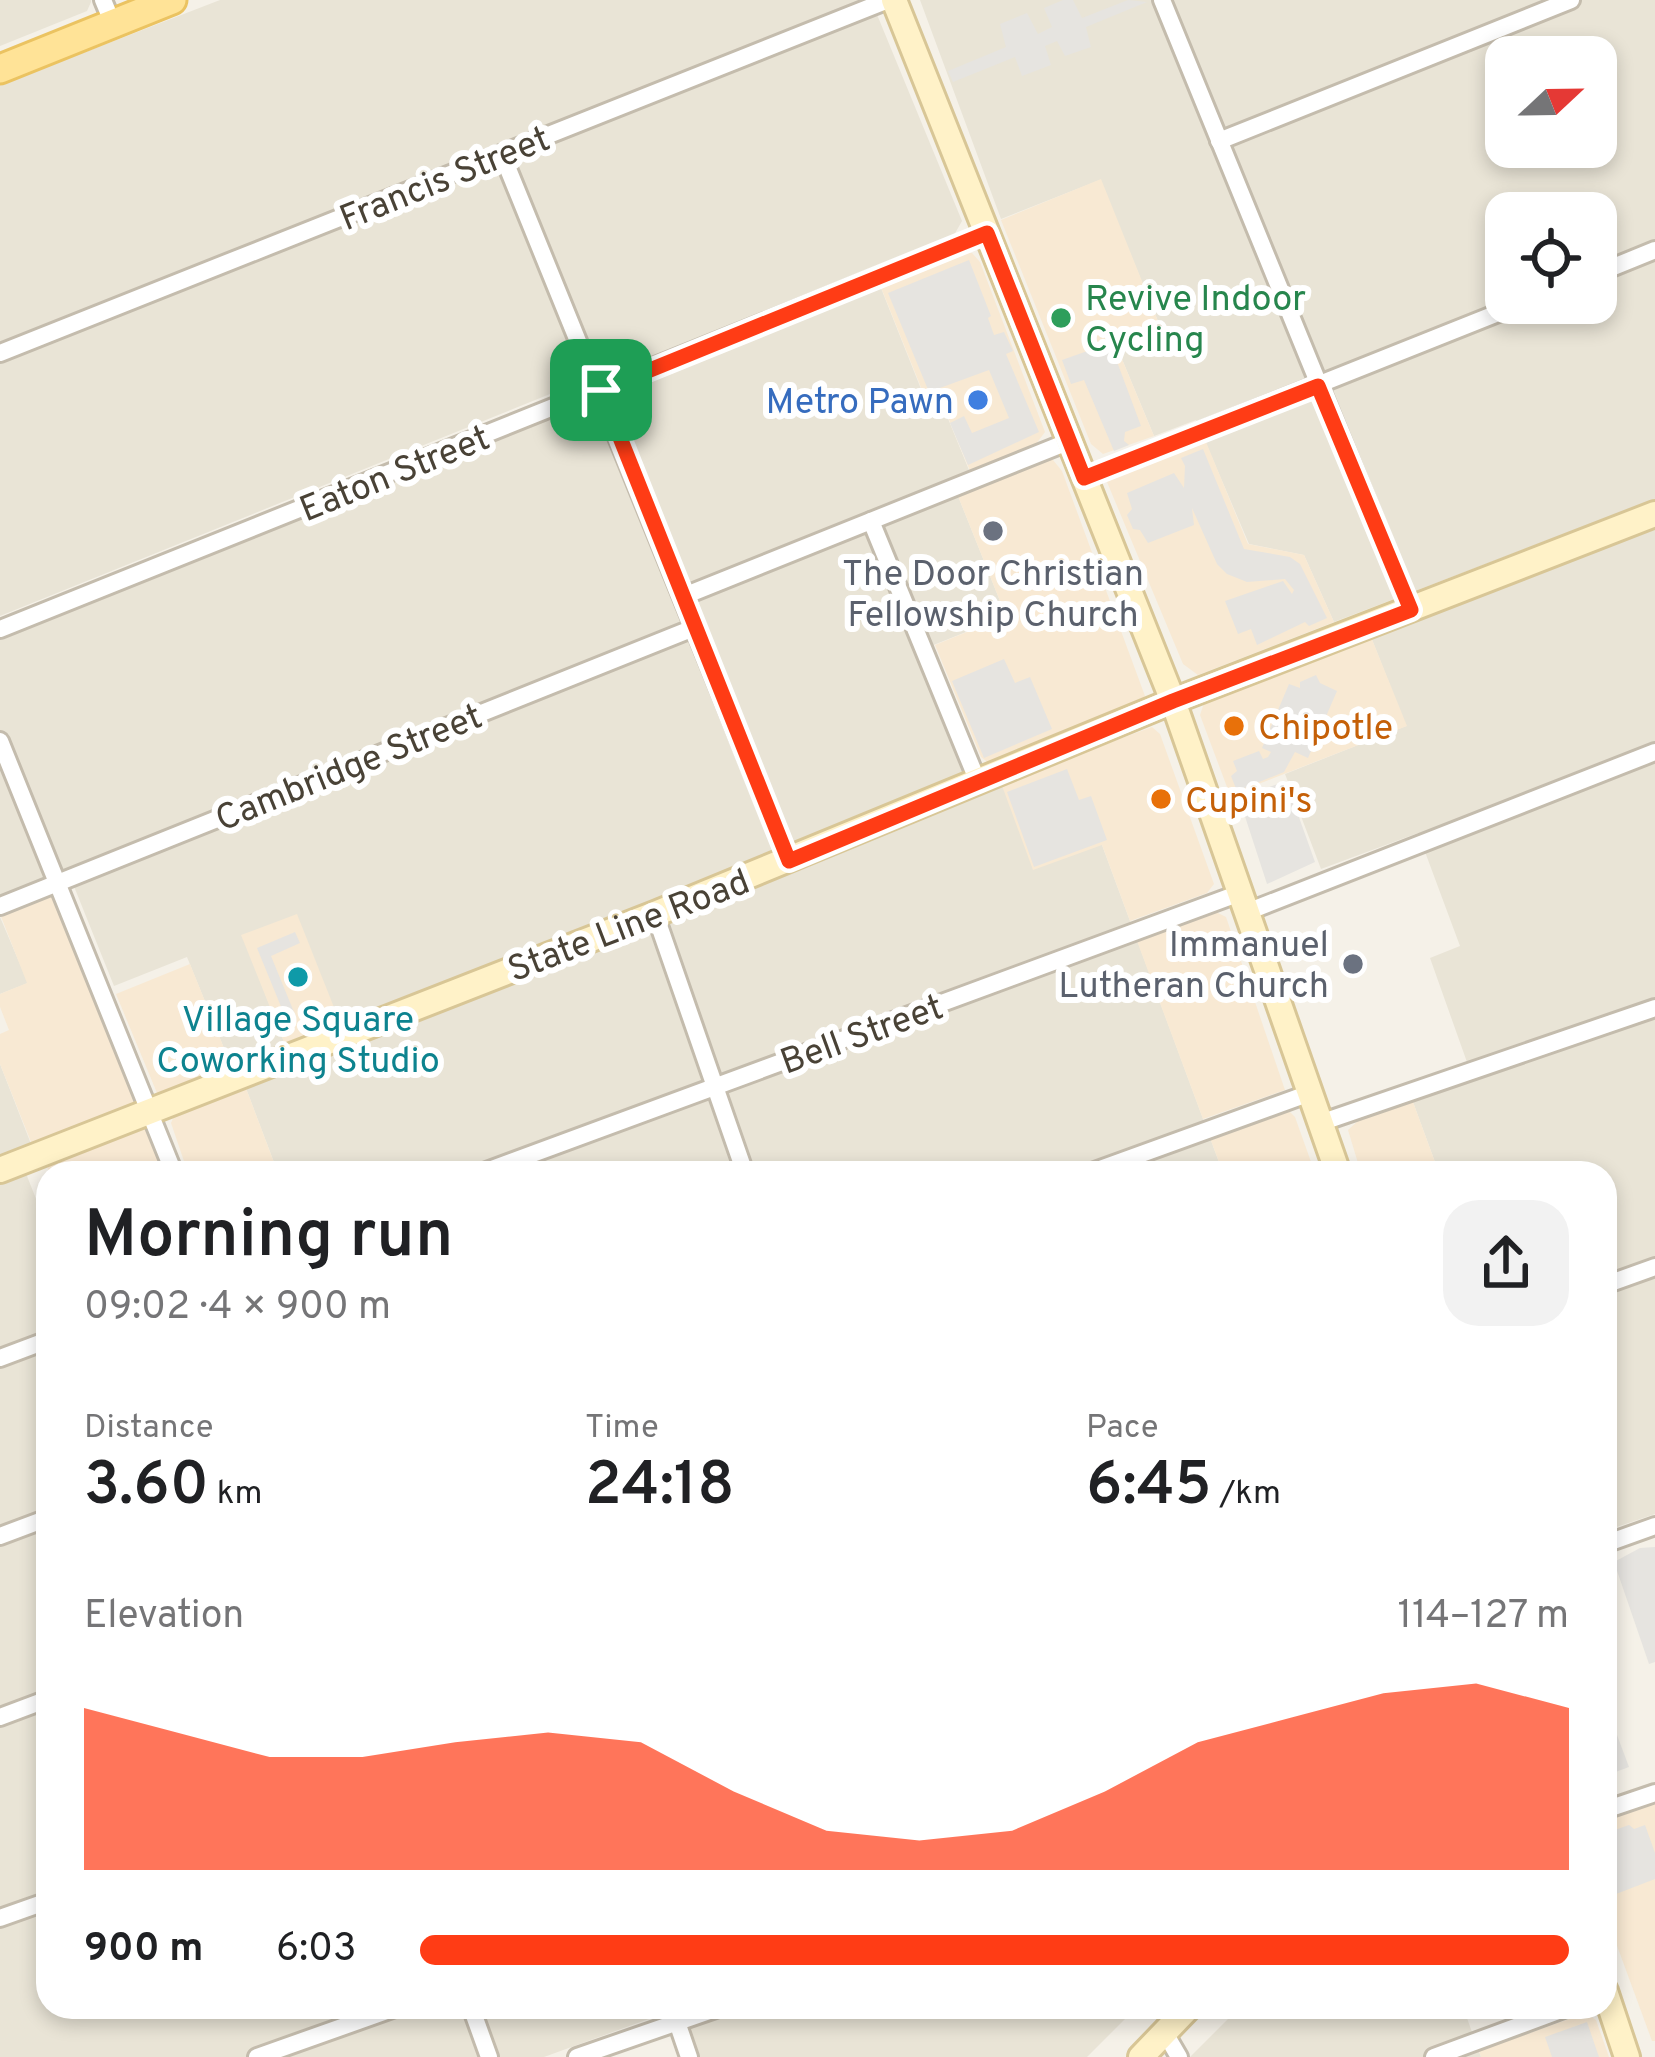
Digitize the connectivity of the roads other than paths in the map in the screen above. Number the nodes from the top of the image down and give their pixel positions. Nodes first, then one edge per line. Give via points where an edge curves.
1 (172, 0) edge
2 (891, 0) edge
3 (1162, 0) edge
4 (1571, 0) edge
5 (108, 12) edge
6 (0, 69) edge
7 (1219, 141) junction
8 (502, 154) junction
9 (987, 233) junction
10 (1655, 250) edge
11 (1617, 265) edge
12 (1485, 318) edge
13 (0, 353) edge
14 (1318, 386) junction
15 (601, 390) junction
16 (1070, 441) junction
17 (1084, 478) junction
18 (1655, 514) edge
19 (872, 521) junction
20 (684, 596) junction
21 (1411, 610) junction
22 (696, 627) junction
23 (0, 629) edge
24 (1173, 701) junction
25 (0, 742) edge
26 (1655, 752) edge
27 (978, 782) junction
28 (789, 861) junction
29 (57, 883) junction
30 (1244, 903) junction
31 (0, 906) edge
32 (656, 914) junction
33 (1655, 1008) edge
34 (715, 1087) junction
35 (1310, 1093) junction
36 (150, 1111) junction
37 (1320, 1124) junction
38 (169, 1161) edge
39 (514, 1161) edge
40 (742, 1161) edge
41 (1122, 1161) edge
42 (1334, 1161) edge
43 (0, 1170) edge
44 (1655, 1267) edge
45 (1617, 1281) edge
46 (36, 1344) edge
47 (0, 1358) edge
48 (36, 1522) edge
49 (1655, 1526) edge
50 (0, 1536) edge
51 (1617, 1540) edge
52 (36, 1704) edge
53 (0, 1717) edge
54 (1655, 1793) edge
55 (1617, 1806) edge
56 (36, 1905) edge
57 (0, 1918) edge
58 (364, 2019) edge
59 (475, 2019) edge
60 (686, 2019) edge
61 (1178, 2019) edge
62 (1537, 2019) edge
63 (1614, 2019) edge
64 (677, 2022) junction
65 (1165, 2033) junction
66 (257, 2057) edge
67 (489, 2057) edge
68 (577, 2057) edge
69 (689, 2057) edge
70 (1142, 2057) edge
71 (1179, 2057) edge
72 (1434, 2057) edge
73 (1627, 2057) edge

1 - 5 main road
2 - 8 street, Francis Street
2 - 9 street
3 - 7 street
4 - 7 street
5 - 6 main road
7 - 14 street
8 - 13 street, Francis Street
8 - 15 street
9 - 15 street, Eaton Street
9 - 16 street
10 - 11 street
12 - 14 street
14 - 17 street
14 - 21 street
15 - 20 street
15 - 23 street, Eaton Street
16 - 17 street
16 - 19 street
17 - 24 street
18 - 21 street, State Line Road
19 - 20 street
19 - 27 street
20 - 22 street
21 - 24 street, State Line Road
22 - 28 street
22 - 29 street, Cambridge Street
24 - 27 street, State Line Road
24 - 30 street
25 - 29 street
26 - 30 street, Bell Street
27 - 28 street, State Line Road
28 - 32 street, State Line Road
29 - 31 street, Cambridge Street
29 - 36 street
30 - 34 street, Bell Street
30 - 35 street
32 - 34 street
32 - 36 street, State Line Road
33 - 37 street
34 - 39 street, Bell Street
34 - 40 street
35 - 37 street
35 - 41 street
36 - 38 street
36 - 43 street, State Line Road
37 - 42 street
44 - 45 street
46 - 47 street
48 - 50 street
49 - 51 street
52 - 53 street
54 - 55 street
56 - 57 street
58 - 66 street
59 - 67 street
60 - 64 street
61 - 65 street
62 - 72 street
63 - 73 street
64 - 68 street
64 - 69 street
65 - 70 street
65 - 71 street

